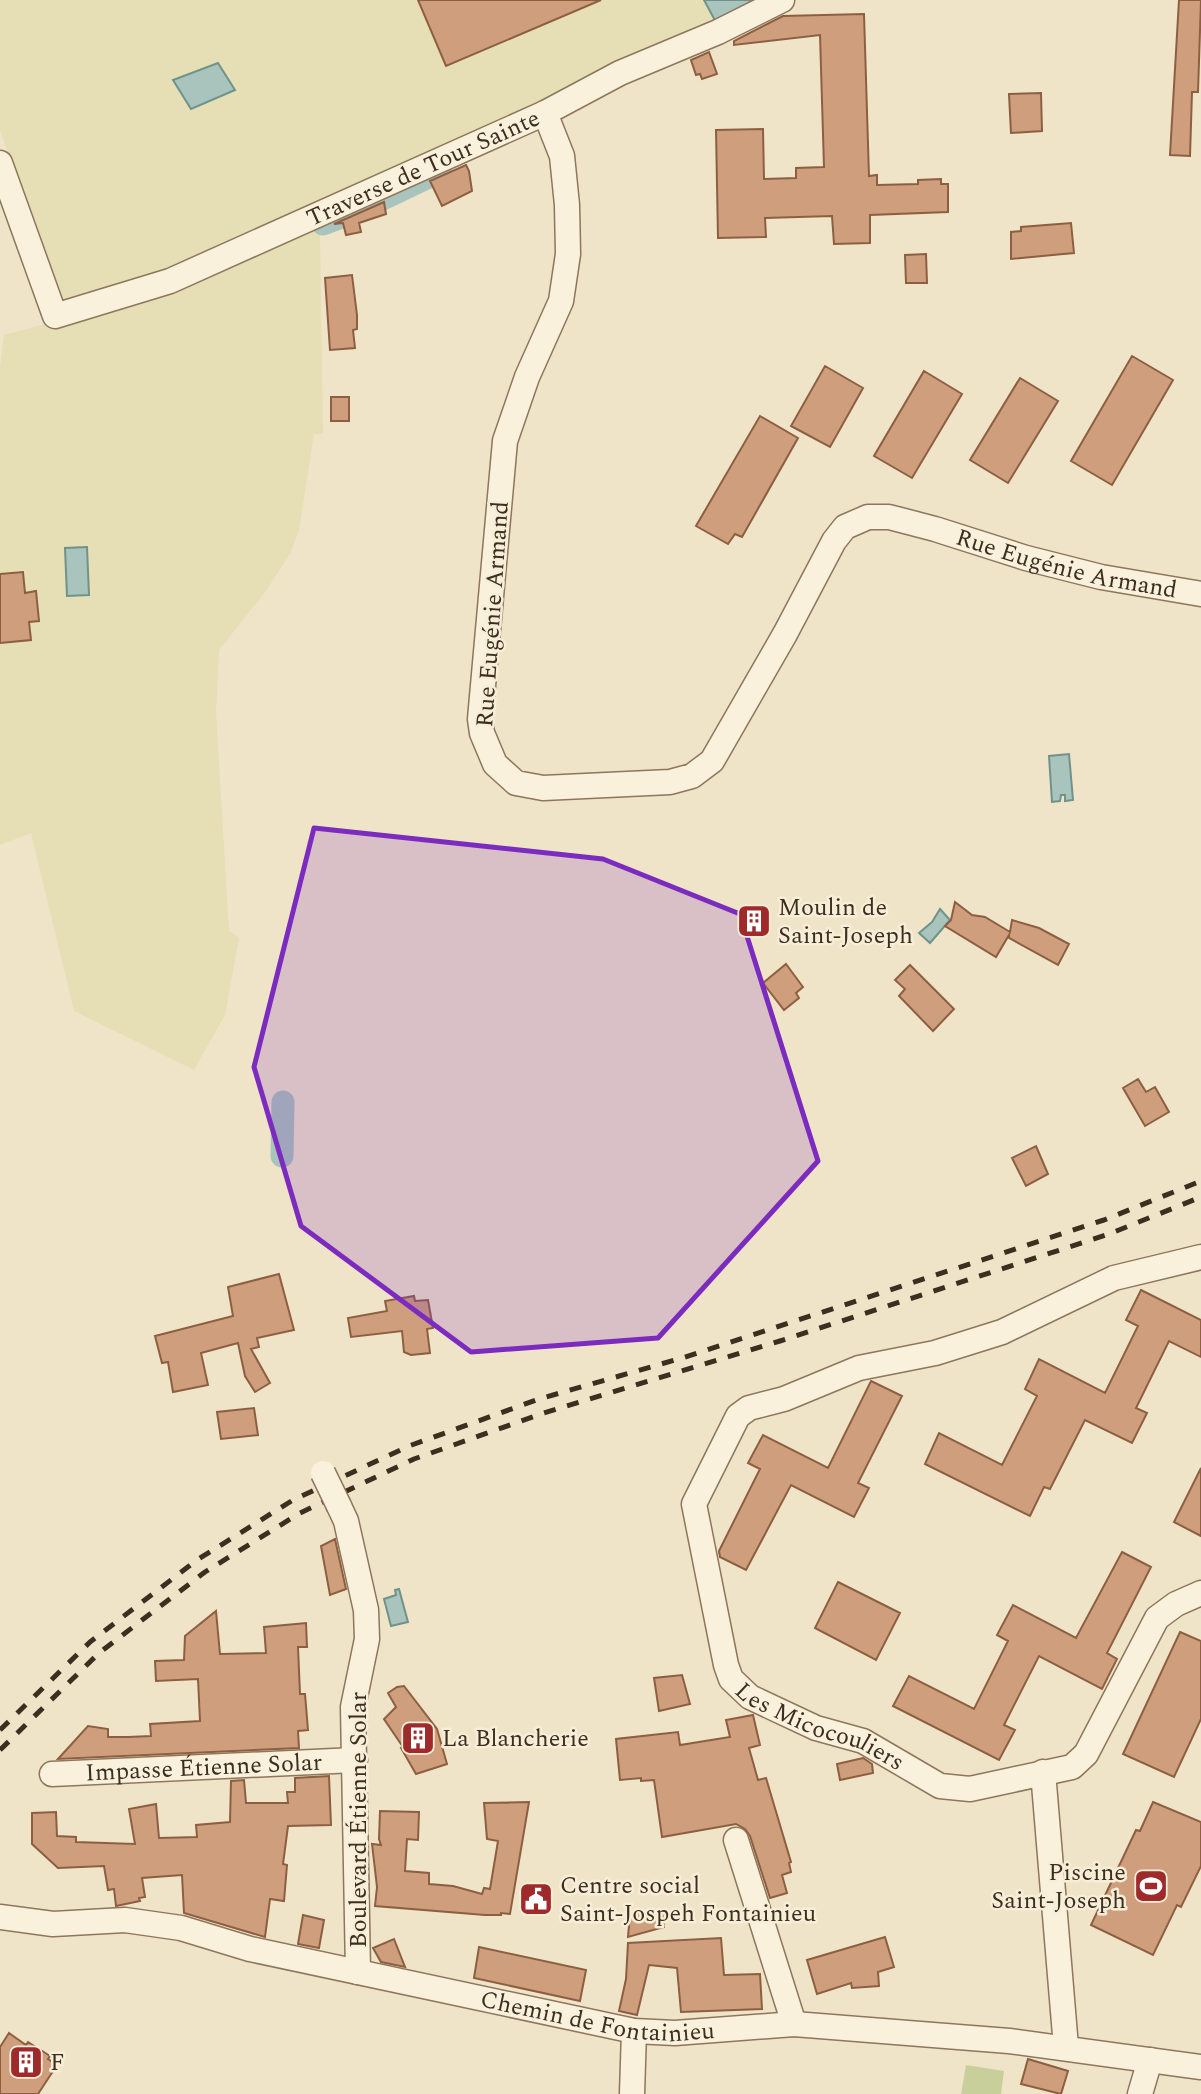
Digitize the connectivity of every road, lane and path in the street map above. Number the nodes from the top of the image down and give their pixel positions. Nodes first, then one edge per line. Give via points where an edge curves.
1 (782, 0) edge
2 (545, 113) junction
3 (0, 163) edge
4 (1201, 594) edge
5 (1201, 1257) edge
6 (323, 1473) dead end
7 (1201, 1593) edge
8 (355, 1760) junction
9 (1043, 1772) junction
10 (52, 1774) dead end
11 (736, 1840) dead end
12 (0, 1917) edge
13 (358, 1972) junction
14 (794, 2025) junction
15 (634, 2031) junction
16 (1066, 2047) junction
17 (1150, 2060) junction
18 (1201, 2067) edge
19 (632, 2094) edge
20 (1140, 2094) edge

1 - 2 street, Traverse de Tour Sainte via 620,73
2 - 3 street, Traverse de Tour Sainte via 170,282 55,316
2 - 4 street, Rue Eugénie Armand via 562,156 568,254 561,301 505,441 480,719 495,764 516,783 543,788 670,782 692,776 712,761 834,541 845,527 869,517 889,517 1101,577
5 - 9 street, Les Micocouliers via 1114,1278 1002,1332 935,1353 859,1368 784,1399 749,1408 738,1416 694,1504 726,1665 731,1679 750,1697 816,1728 863,1741 940,1786 970,1789
6 - 8 street, Boulevard Étienne Solar, bridge via 346,1521 366,1610 367,1639 353,1707
7 - 9 street, Les Micocouliers via 1157,1618 1086,1754 1072,1767
8 - 10 street, Impasse Étienne Solar
8 - 13 street, Boulevard Étienne Solar
9 - 16 street
11 - 14 street
12 - 13 street, Chemin de Fontainieu via 53,1924 125,1920
13 - 15 street, Chemin de Fontainieu
14 - 15 street, Chemin de Fontainieu via 676,2033
14 - 16 street, Chemin de Fontainieu
15 - 19 street
16 - 17 street, Chemin de Fontainieu
17 - 18 street, Chemin de Fontainieu
17 - 20 street

